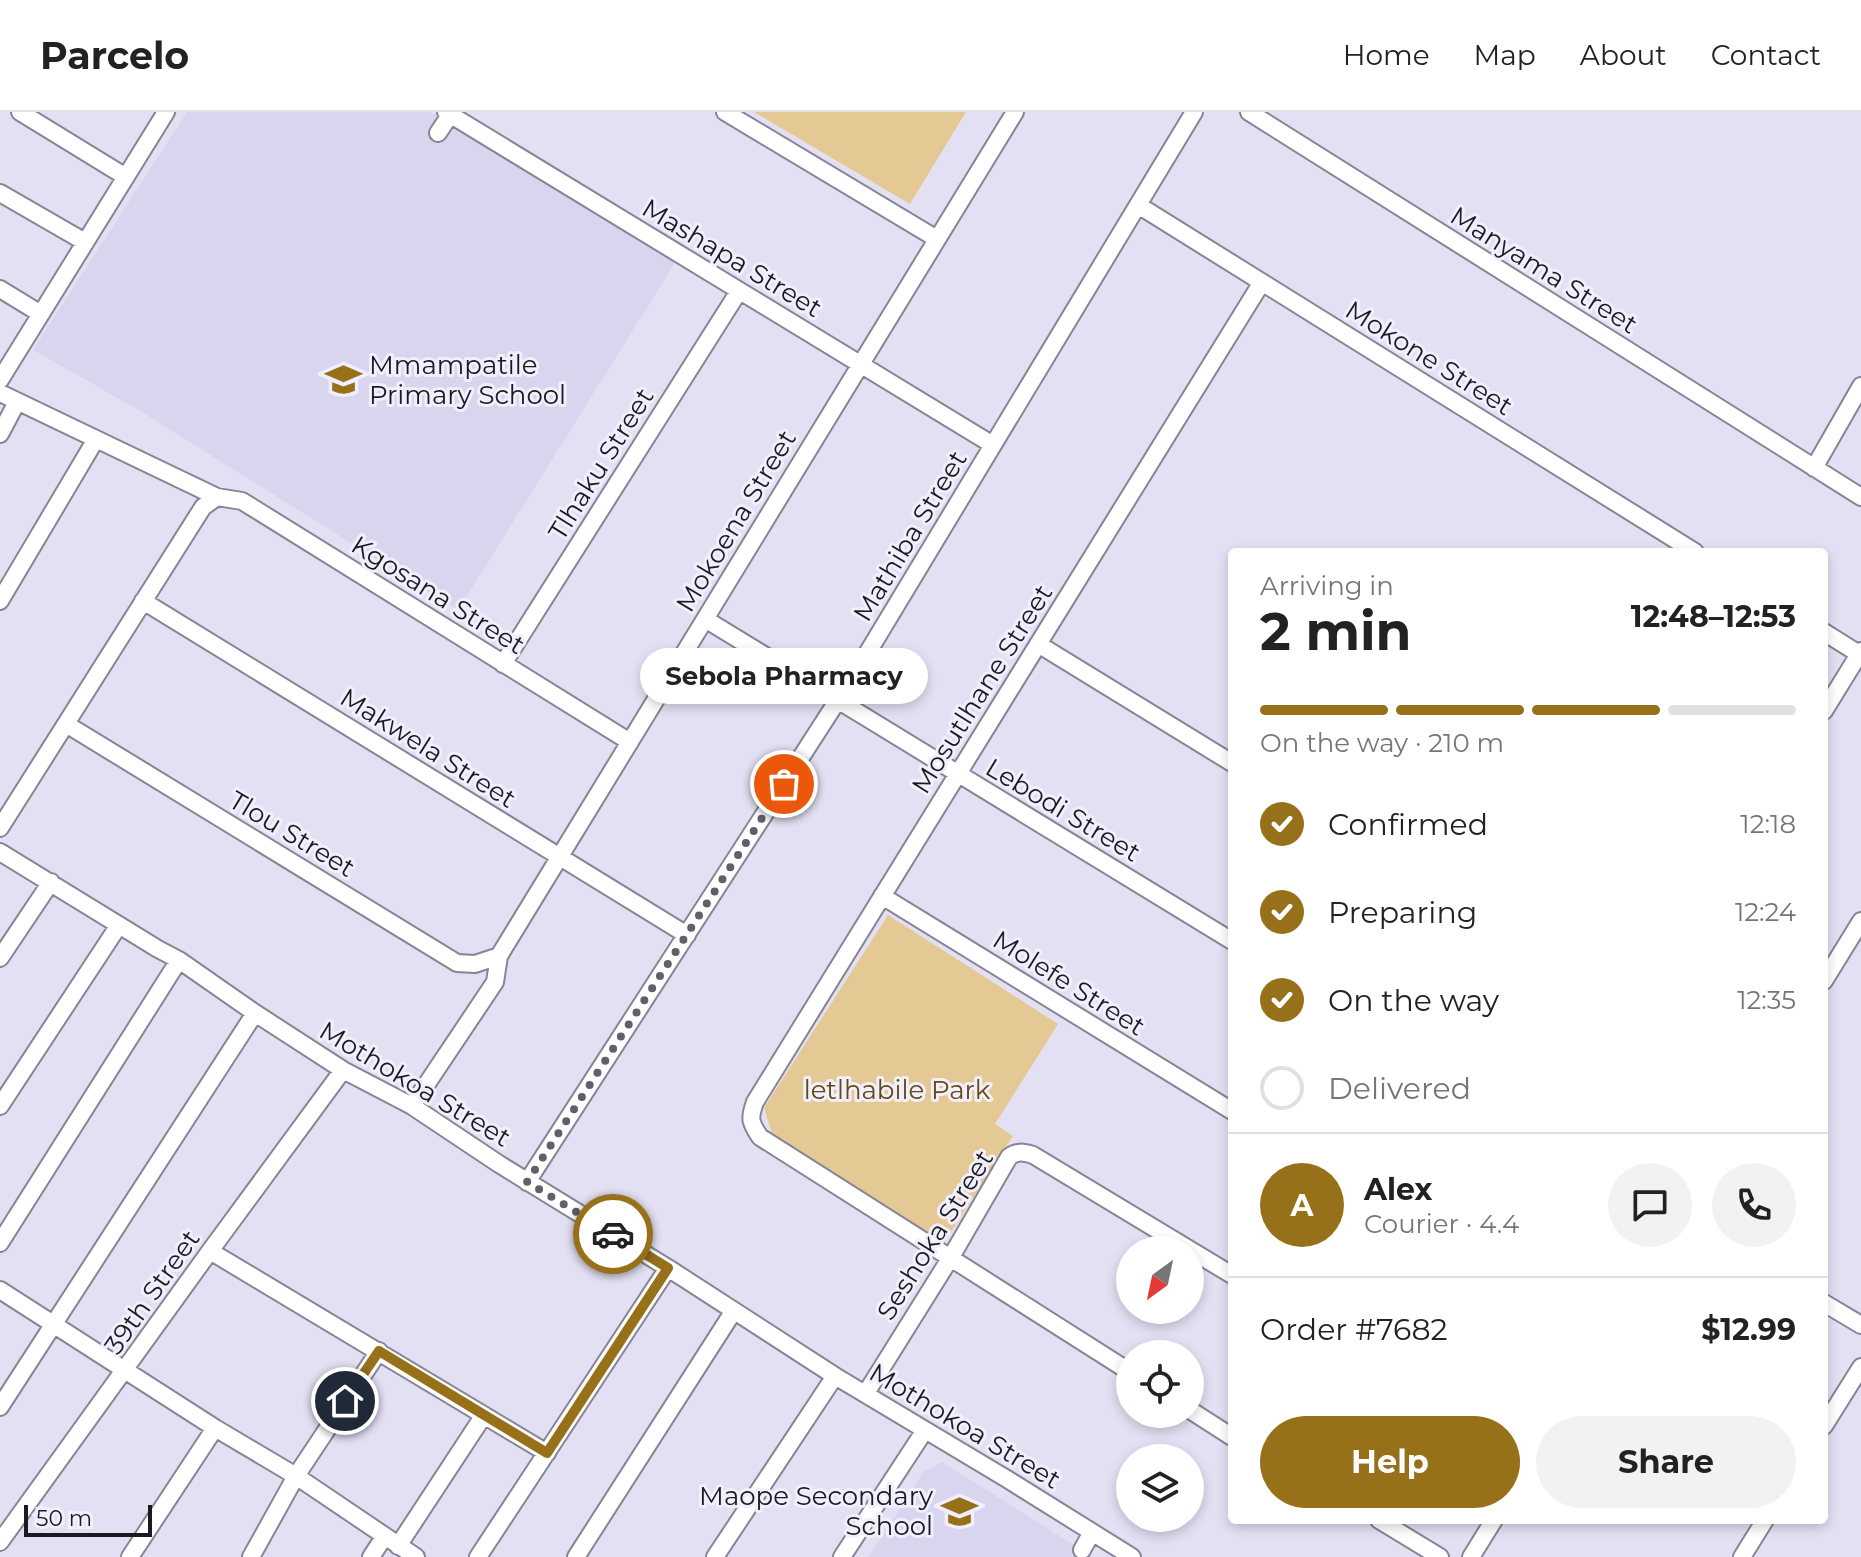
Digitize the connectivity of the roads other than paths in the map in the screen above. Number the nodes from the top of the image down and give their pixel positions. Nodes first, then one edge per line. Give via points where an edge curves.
1 (20, 112) edge
2 (166, 112) edge
3 (725, 112) edge
4 (1015, 112) edge
5 (1194, 112) edge
6 (1249, 112) edge
7 (454, 115) edge
8 (438, 133) dead end
9 (126, 177) junction
10 (0, 193) edge
11 (1138, 205) junction
12 (937, 239) junction
13 (85, 242) junction
14 (1262, 282) junction
15 (0, 289) edge
16 (739, 291) junction
17 (41, 314) junction
18 (860, 365) junction
19 (0, 380) edge
20 (1861, 386) edge
21 (0, 393) edge
22 (17, 402) junction
23 (0, 434) edge
24 (96, 439) junction
25 (993, 445) junction
26 (1814, 468) junction
27 (217, 497) junction
28 (1861, 497) edge
29 (1689, 548) edge
30 (0, 601) edge
31 (143, 601) junction
32 (705, 619) junction
33 (1828, 634) edge
34 (1038, 644) junction
35 (1860, 653) edge
36 (503, 664) junction
37 (838, 701) junction
38 (1828, 705) edge
39 (66, 724) junction
40 (630, 742) junction
41 (1228, 761) edge
42 (958, 774) junction
43 (0, 828) edge
44 (0, 852) edge
45 (559, 857) junction
46 (51, 882) junction
47 (882, 896) junction
48 (1861, 921) edge
49 (119, 925) junction
50 (687, 935) junction
51 (1228, 939) edge
52 (499, 956) junction
53 (0, 958) edge
54 (179, 960) junction
55 (1828, 975) edge
56 (255, 1013) junction
57 (343, 1070) junction
58 (0, 1106) edge
59 (412, 1106) junction
60 (1228, 1109) edge
61 (527, 1182) junction
62 (0, 1243) edge
63 (210, 1251) junction
64 (951, 1257) junction
65 (668, 1268) junction
66 (1228, 1273) edge
67 (0, 1290) edge
68 (1828, 1305) edge
69 (733, 1312) junction
70 (53, 1324) junction
71 (1861, 1325) edge
72 (379, 1351) junction
73 (1116, 1363) edge
74 (1861, 1367) edge
75 (125, 1370) junction
76 (835, 1376) junction
77 (866, 1393) junction
78 (0, 1407) edge
79 (484, 1415) junction
80 (1204, 1419) edge
81 (1828, 1420) edge
82 (215, 1428) junction
83 (925, 1430) junction
84 (1228, 1434) edge
85 (547, 1453) junction
86 (296, 1476) junction
87 (1386, 1524) edge
88 (1492, 1524) edge
89 (1763, 1524) edge
90 (1092, 1532) junction
91 (391, 1541) junction
92 (0, 1542) edge
93 (1082, 1550) dead end
94 (130, 1557) edge
95 (251, 1557) edge
96 (371, 1557) edge
97 (416, 1557) edge
98 (478, 1557) edge
99 (576, 1557) edge
100 (715, 1557) edge
101 (842, 1557) edge
102 (1132, 1557) edge
103 (1440, 1557) edge
104 (1471, 1557) edge
105 (1742, 1557) edge

1 - 9 street
2 - 9 street
3 - 12 street
4 - 12 street, Mokoena Street
5 - 11 street, Mathiba Street
6 - 26 street, Manyama Street
7 - 8 street
7 - 16 street, Mashapa Street
9 - 13 street
10 - 13 street
11 - 14 street, Mokone Street
11 - 25 street, Mathiba Street
12 - 18 street, Mokoena Street
13 - 17 street
14 - 29 street, Mokone Street
14 - 34 street, Mosutlhane Street
15 - 17 street
16 - 18 street, Mashapa Street
16 - 36 street, Tlhaku Street
17 - 19 street
18 - 25 street, Mashapa Street
18 - 32 street, Mokoena Street
20 - 26 street
21 - 22 street, Kgosana Street
22 - 23 street
22 - 24 street, Kgosana Street
24 - 27 street, Kgosana Street
24 - 30 street
25 - 37 street, Mathiba Street
26 - 28 street, Manyama Street
27 - 31 street via 203,507
27 - 36 street, Kgosana Street via 242,501
31 - 39 street
31 - 45 street, Makwela Street
32 - 37 street, Lebodi Street
32 - 40 street, Mokoena Street
33 - 35 street
34 - 41 street
34 - 42 street, Mosutlhane Street
35 - 38 street
36 - 40 street, Kgosana Street
37 - 42 street, Lebodi Street
37 - 50 street, Mathiba Street
39 - 43 street
39 - 52 street, Tlou Street via 457,963
40 - 45 street, Mokoena Street
42 - 47 street, Mosutlhane Street
42 - 51 street, Lebodi Street
44 - 46 street, Mothokoa Street
45 - 50 street, Makwela Street
45 - 52 street, Mokoena Street
46 - 49 street, Mothokoa Street
46 - 53 street
47 - 60 street, Molefe Street
47 - 64 street, Mosutlhane Street via 755,1102 751,1124 760,1137
48 - 55 street
49 - 54 street, Mothokoa Street
49 - 58 street
50 - 61 street, Mathiba Street
52 - 59 street, Mokoena Street via 495,982
54 - 56 street, Mothokoa Street
54 - 62 street
56 - 57 street, Mothokoa Street
56 - 70 street
57 - 59 street, Mothokoa Street
57 - 63 street, 39th Street
59 - 61 street, Mothokoa Street
61 - 65 street, Mothokoa Street
63 - 72 street
63 - 75 street, 39th Street
64 - 66 street, Seshoka Street via 1009,1157 1023,1152
64 - 73 street
64 - 77 street, Seshoka Street
65 - 69 street, Mothokoa Street
65 - 85 street
67 - 70 street
68 - 71 street
69 - 76 street, Mothokoa Street
69 - 99 street
70 - 75 street
70 - 78 street
72 - 79 street
72 - 86 street
74 - 81 street
75 - 82 street
75 - 92 street, 39th Street
76 - 77 street, Mothokoa Street
76 - 100 street
77 - 83 street, Mothokoa Street
79 - 85 street
79 - 91 street
80 - 84 street
82 - 86 street
82 - 94 street
83 - 90 street, Mothokoa Street
83 - 101 street
85 - 98 street
86 - 91 street
86 - 95 street
87 - 103 street
88 - 104 street
89 - 105 street
90 - 93 street
90 - 102 street, Mothokoa Street
91 - 96 street
91 - 97 street

